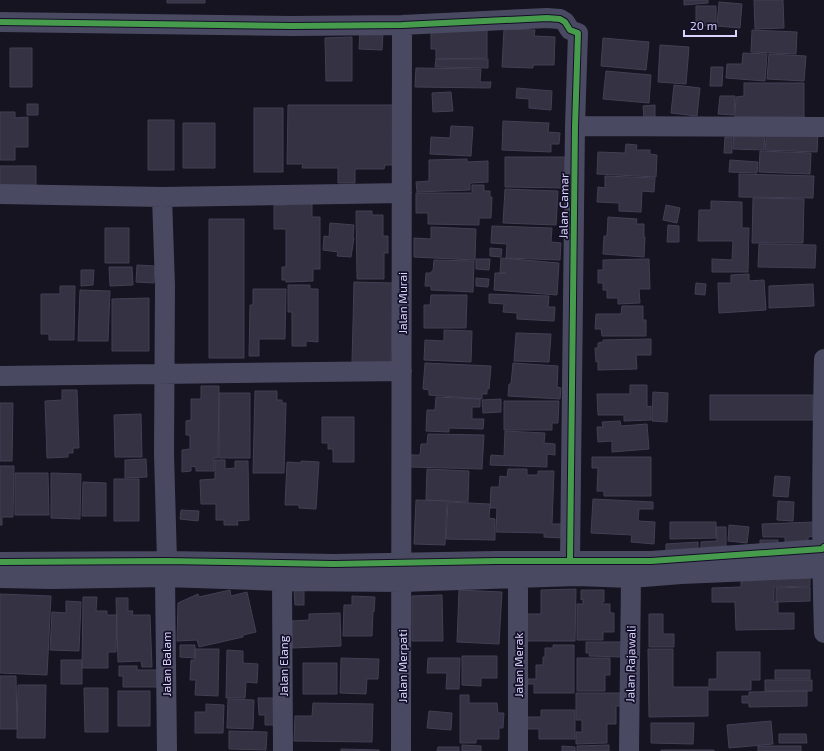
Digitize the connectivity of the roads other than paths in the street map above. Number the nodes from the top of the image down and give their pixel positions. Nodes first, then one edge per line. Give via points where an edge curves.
1 (0, 22) edge
2 (402, 25) junction
3 (575, 126) junction
4 (824, 127) edge
5 (402, 193) junction
6 (0, 194) edge
7 (162, 197) junction
8 (824, 359) edge
9 (402, 371) junction
10 (165, 373) junction
11 (0, 376) edge
12 (823, 558) edge
13 (570, 561) junction
14 (0, 562) edge
15 (166, 569) junction
16 (402, 572) junction
17 (0, 578) edge
18 (518, 578) junction
19 (631, 578) junction
20 (282, 581) junction
21 (824, 634) edge
22 (167, 751) edge
23 (283, 751) edge
24 (401, 751) edge
25 (518, 751) edge
26 (629, 751) edge

1 - 2 street
2 - 3 street, Jalan Camar via 560,19 570,30 578,33
2 - 5 street, Jalan Murai
3 - 4 street
3 - 13 street, Jalan Camar
5 - 7 street
5 - 9 street, Jalan Murai
6 - 7 street
7 - 10 street, Jalan Balam
8 - 12 street
9 - 10 street
9 - 16 street, Jalan Murai
10 - 11 street
10 - 15 street, Jalan Balam
12 - 13 street
12 - 19 street
12 - 21 street
13 - 16 street
14 - 15 street
15 - 16 street via 319,564
15 - 17 street via 52,579
15 - 20 street
15 - 22 street, Jalan Balam
16 - 18 street
16 - 20 street
16 - 24 street, Jalan Merpati
18 - 19 street
18 - 25 street, Jalan Merak
19 - 26 street, Jalan Rajawali
20 - 23 street, Jalan Elang

